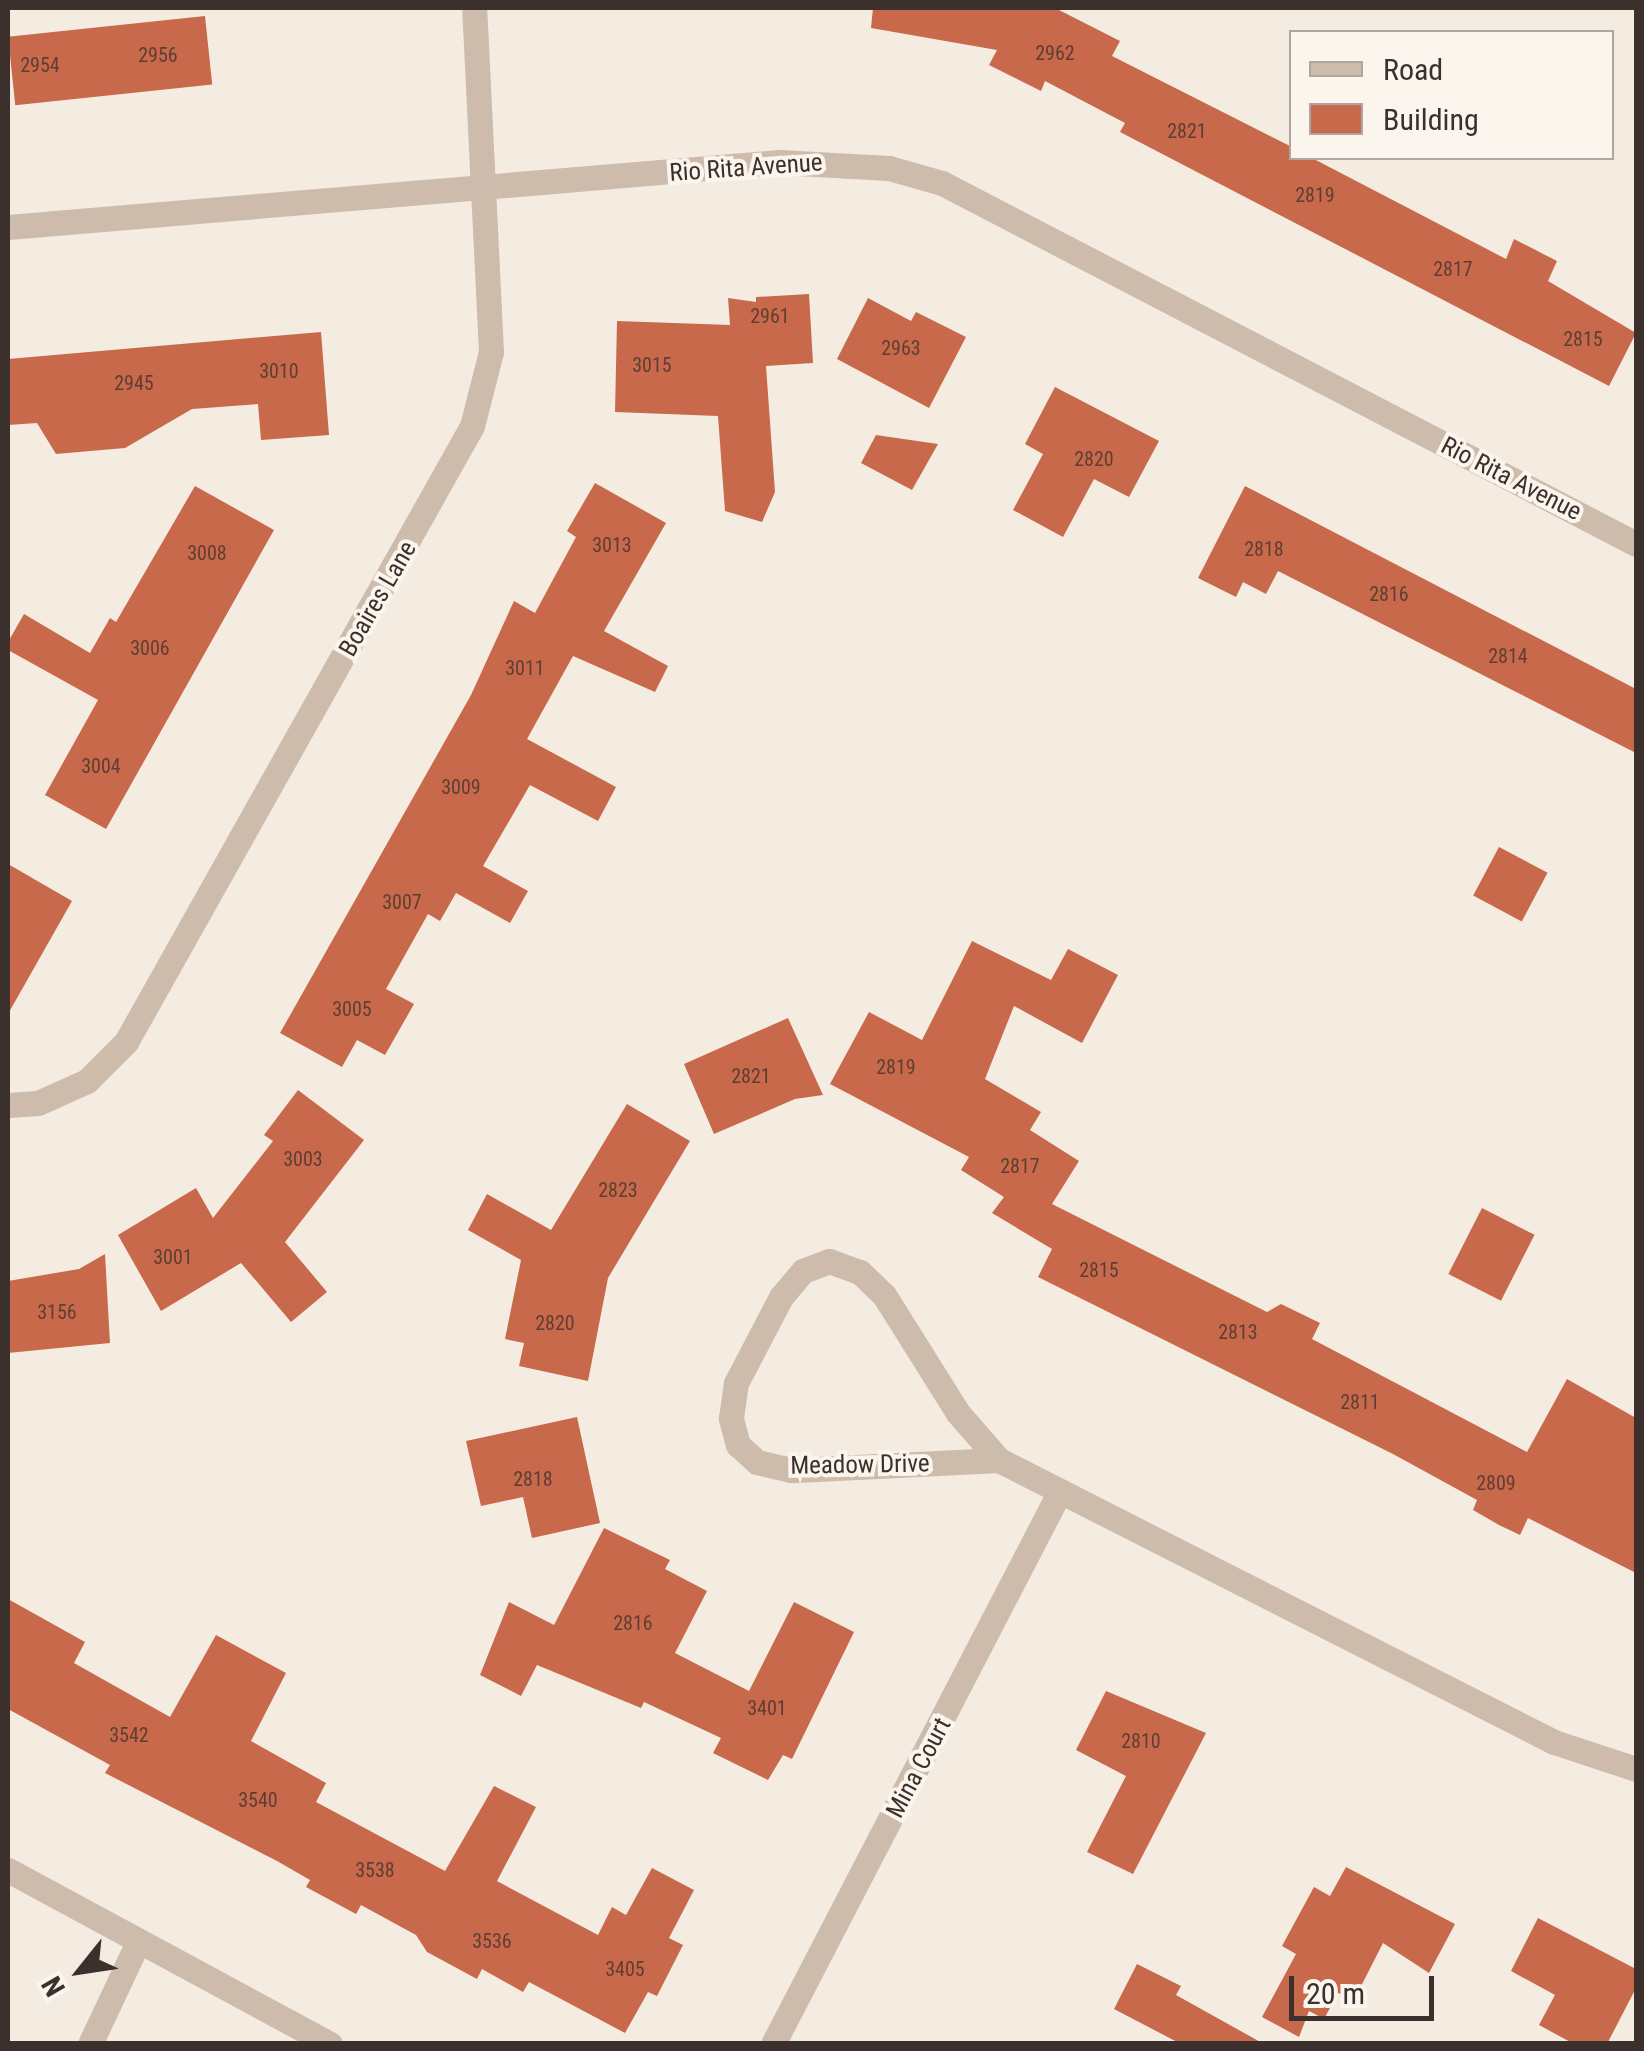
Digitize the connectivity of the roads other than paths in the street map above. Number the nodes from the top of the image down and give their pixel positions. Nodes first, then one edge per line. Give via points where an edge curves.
1 (474, 8) edge
2 (480, 187) junction
3 (8, 227) edge
4 (1636, 544) edge
5 (8, 1105) edge
6 (999, 1460) junction
7 (1060, 1491) junction
8 (1636, 1770) edge
9 (8, 1870) edge
10 (137, 1944) junction
11 (90, 2044) edge
12 (330, 2044) edge
13 (773, 2044) edge

1 - 2 street, Boaires Lane
2 - 3 street, Rio Rita Avenue
2 - 4 street, Rio Rita Avenue via 834,162 942,184
2 - 5 street, Boaires Lane via 491,352 484,395 453,466 126,1042 87,1081 38,1102
6 - 6 street, Meadow Drive via 958,1413 884,1295 860,1272 828,1261 803,1271 781,1296 736,1383 731,1418 738,1445 758,1462 790,1470
6 - 7 street, Meadow Drive
7 - 8 street, Meadow Drive via 1554,1742
7 - 13 street, Mina Court
9 - 10 street
10 - 11 street
10 - 12 street

